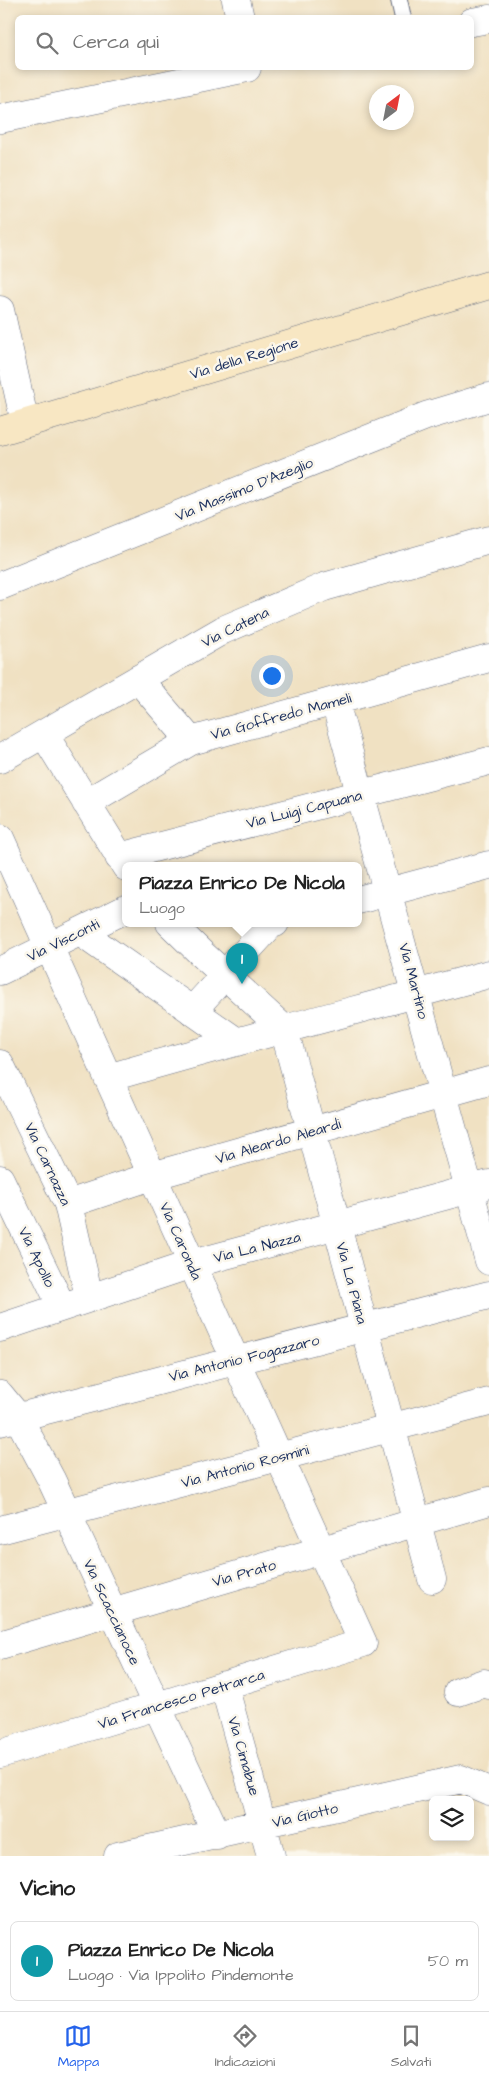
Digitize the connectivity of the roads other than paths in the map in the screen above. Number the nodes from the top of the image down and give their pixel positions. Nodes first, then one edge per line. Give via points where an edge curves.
1 (236, 0) edge
2 (400, 0) edge
3 (239, 15) edge
4 (402, 15) edge
5 (489, 19) edge
6 (474, 22) edge
7 (237, 70) edge
8 (0, 119) edge
9 (489, 286) edge
10 (0, 310) edge
11 (489, 397) edge
12 (13, 427) edge
13 (489, 540) edge
14 (0, 586) edge
15 (489, 658) edge
16 (138, 679) junction
17 (335, 702) junction
18 (44, 734) junction
19 (191, 741) junction
20 (0, 759) edge
21 (489, 761) edge
22 (361, 794) junction
23 (86, 803) junction
24 (0, 838) edge
25 (122, 862) edge
26 (489, 865) edge
27 (389, 892) junction
28 (362, 899) edge
29 (122, 911) edge
30 (174, 927) edge
31 (269, 927) edge
32 (80, 932) junction
33 (49, 947) junction
34 (0, 972) edge
35 (489, 974) edge
36 (224, 975) junction
37 (418, 994) junction
38 (192, 1011) junction
39 (291, 1033) junction
40 (237, 1042) junction
41 (0, 1064) edge
42 (108, 1078) junction
43 (489, 1082) edge
44 (443, 1094) junction
45 (312, 1132) junction
46 (152, 1176) junction
47 (0, 1179) edge
48 (480, 1187) edge
49 (68, 1204) junction
50 (337, 1227) junction
51 (489, 1261) edge
52 (192, 1264) junction
53 (489, 1295) edge
54 (89, 1297) junction
55 (62, 1307) junction
56 (364, 1327) junction
57 (0, 1328) edge
58 (235, 1360) junction
59 (0, 1395) edge
60 (489, 1402) edge
61 (9, 1420) edge
62 (392, 1427) junction
63 (279, 1457) junction
64 (489, 1501) edge
65 (66, 1512) junction
66 (417, 1522) junction
67 (0, 1530) edge
68 (321, 1551) junction
69 (432, 1579) dead end
70 (112, 1612) junction
71 (362, 1643) joint
72 (0, 1645) edge
73 (224, 1685) junction
74 (489, 1685) edge
75 (458, 1692) dead end
76 (157, 1708) junction
77 (0, 1754) edge
78 (489, 1791) edge
79 (263, 1824) junction
80 (217, 1835) junction
81 (118, 1856) edge
82 (272, 1856) edge

1 - 3 street
2 - 4 lane
5 - 6 street
7 - 8 street
9 - 12 main road, Via della Regione
10 - 12 street
11 - 14 street, Via Massimo D'Azeglio via 426,416
13 - 16 street, Via Catena via 324,587 223,630
15 - 17 street, Via Goffredo Mameli
16 - 18 street, Via Catena
16 - 19 street
17 - 19 street, Via Goffredo Mameli
17 - 22 street, Via Martino
18 - 20 street, Via Catena
18 - 23 street
19 - 23 street, Via Goffredo Mameli
21 - 22 street, Via Luigi Capuana
22 - 25 street, Via Luigi Capuana
22 - 27 street, Via Martino
23 - 25 street
24 - 33 street, Via Caronda
26 - 27 street
27 - 28 street
27 - 37 street, Via Martino
29 - 32 street, Via Visconti
30 - 36 street
31 - 36 street
32 - 33 street, Via Visconti
32 - 38 street
33 - 34 street, Via Visconti
33 - 42 street, Via Caronda
35 - 37 street
36 - 38 street
36 - 39 street
37 - 39 street
37 - 44 street, Via Martino
38 - 40 street
39 - 40 street
39 - 45 street, Via La Piana
40 - 42 street
41 - 49 street, Via Carnazza
42 - 46 street, Via Caronda
43 - 44 street, Via Aleardo Aleardi
44 - 45 street, Via Aleardo Aleardi
44 - 48 street, Via Martino
45 - 46 street, Via Aleardo Aleardi
45 - 50 street, Via La Piana
46 - 49 street, Via Aleardo Aleardi
46 - 52 street, Via Caronda
47 - 55 street, Via Apollo
48 - 50 street, Via La Nazza
48 - 51 street, Via Martino
49 - 54 street, Via Carnazza
50 - 52 street, Via La Nazza
50 - 56 street, Via La Piana
52 - 54 street, Via La Nazza
52 - 58 street, Via Caronda
53 - 56 street, Via Antonio Fogazzaro
54 - 55 street, Via La Nazza
55 - 57 street, Via La Nazza
56 - 58 street, Via Antonio Fogazzaro
56 - 62 street, Via La Piana
58 - 61 street, Via Antonio Fogazzaro
58 - 63 street, Via Caronda
59 - 61 street, Via Scaccianoce
60 - 62 street, Via Antonio Rosmini
61 - 65 street, Via Scaccianoce via 51,1479
62 - 63 street, Via Antonio Rosmini
62 - 66 street, Via La Piana
63 - 65 street, Via Antonio Rosmini
63 - 68 street, Via Caronda
64 - 66 street, Via Prato
65 - 67 street, Via Antonio Rosmini
65 - 70 street, Via Scaccianoce
66 - 68 street, Via Prato
66 - 69 street, Via La Piana
68 - 70 street, Via Prato
68 - 71 street, Via Caronda
70 - 72 street, Via Prato
70 - 76 street, Via Scaccianoce
71 - 73 street, Via Francesco Petrarca
73 - 76 street, Via Francesco Petrarca
73 - 79 street, Via Cimabue
74 - 75 street via 484,1683
76 - 77 street, Via Francesco Petrarca
76 - 80 street, Via Scaccianoce
78 - 79 street, Via Giotto via 460,1779
79 - 80 street, Via Giotto
79 - 82 street, Via Cimabue
80 - 81 street, Via Giotto

